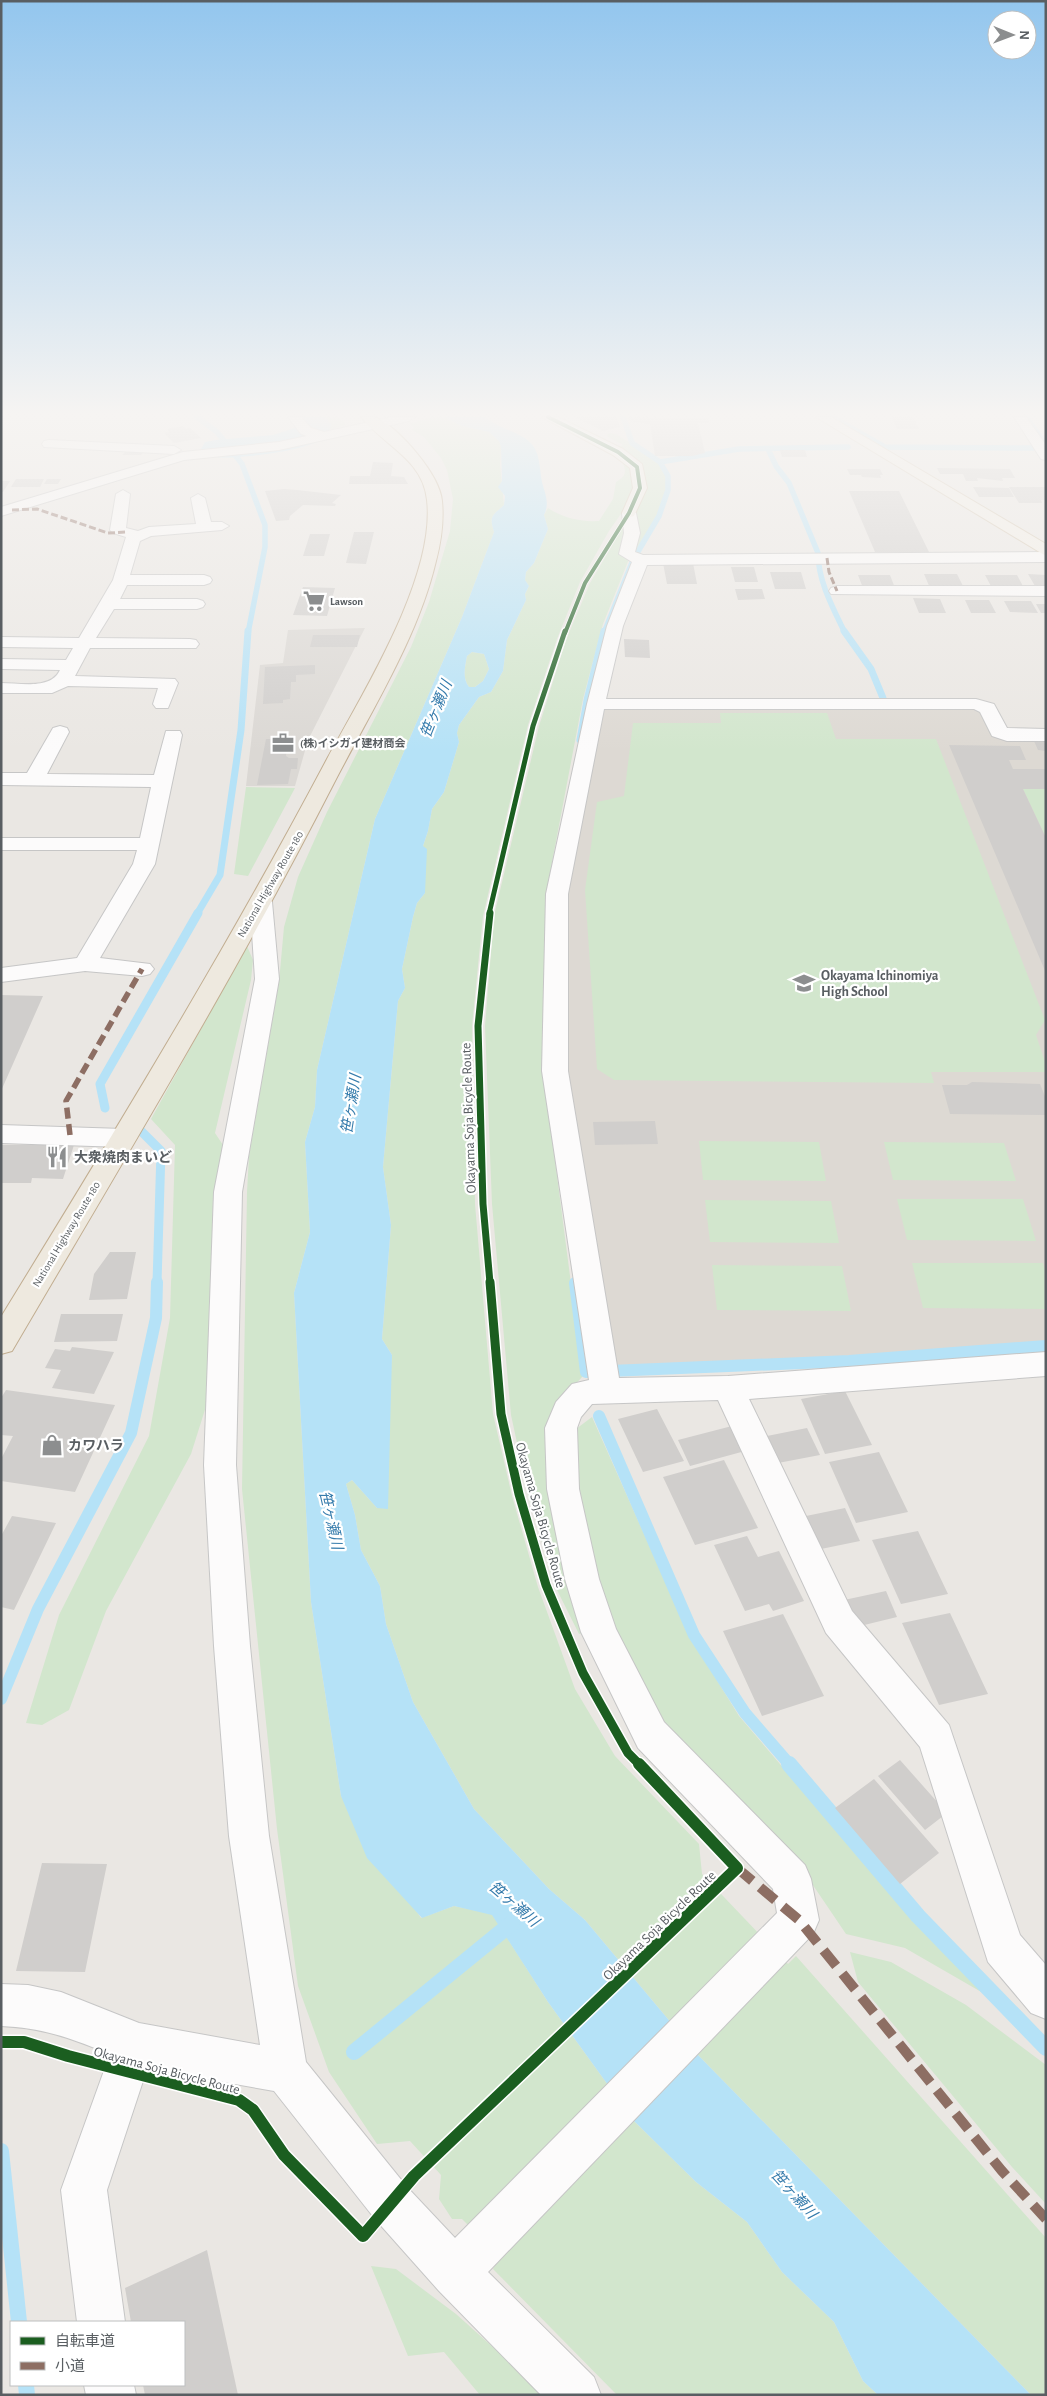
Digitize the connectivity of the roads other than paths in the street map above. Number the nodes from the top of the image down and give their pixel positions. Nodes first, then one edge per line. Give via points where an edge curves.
1 (118, 529) edge
2 (194, 529) edge
3 (435, 529) edge
4 (631, 529) edge
5 (1009, 529) edge
6 (139, 536) junction
7 (1046, 551) edge
8 (1046, 557) edge
9 (636, 558) junction
10 (121, 580) junction
11 (204, 580) dead end
12 (836, 591) dead end
13 (1046, 591) edge
14 (109, 604) junction
15 (196, 604) dead end
16 (1, 642) edge
17 (85, 644) junction
18 (190, 644) dead end
19 (1, 664) edge
20 (71, 664) junction
21 (64, 681) junction
22 (1, 688) edge
23 (162, 704) dead end
24 (596, 704) junction
25 (60, 732) dead end
26 (173, 735) dead end
27 (1046, 735) edge
28 (1, 779) edge
29 (34, 779) junction
30 (163, 782) junction
31 (1, 844) edge
32 (149, 844) junction
33 (261, 902) junction
34 (85, 964) junction
35 (142, 969) dead end
36 (1, 975) edge
37 (1, 1134) edge
38 (123, 1138) junction
39 (1, 1343) edge
40 (1046, 1364) edge
41 (604, 1379) junction
42 (728, 1388) junction
43 (1046, 1998) edge
44 (1, 2005) edge
45 (138, 2045) junction
46 (286, 2071) junction
47 (467, 2261) junction
48 (101, 2321) edge
49 (576, 2395) edge

1 - 6 street
2 - 6 street via 149,532
3 - 33 highway, National Highway Route 180 via 415,601 396,645 292,849
4 - 9 street
5 - 7 main road
6 - 10 street via 134,538
8 - 9 street
9 - 24 street
10 - 11 street
10 - 14 street
12 - 13 street
14 - 15 street
14 - 17 street
16 - 17 street
17 - 18 street
17 - 20 street
19 - 20 street
20 - 21 street
21 - 22 street via 52,688
21 - 23 street via 169,683
24 - 27 street via 976,704 987,708 999,732
24 - 41 street via 557,894 555,1071
25 - 29 street
26 - 30 street
28 - 29 street
29 - 30 street
30 - 32 street
31 - 32 street
32 - 34 street via 144,864
33 - 38 highway, National Highway Route 180
33 - 46 street via 267,979 228,1192 220,1464 249,1836
34 - 35 street
34 - 36 street
37 - 38 street
38 - 39 highway, National Highway Route 180
40 - 42 street
41 - 42 street
41 - 47 street via 583,1393 567,1411 560,1428 563,1489 587,1596 599,1632 651,1735 791,1879 799,1920
42 - 43 street via 839,1622 936,1738 1003,1947
44 - 45 street via 28,2006 61,2013
45 - 46 street
45 - 48 street via 124,2072 84,2190
46 - 47 street via 391,2203
47 - 49 street

